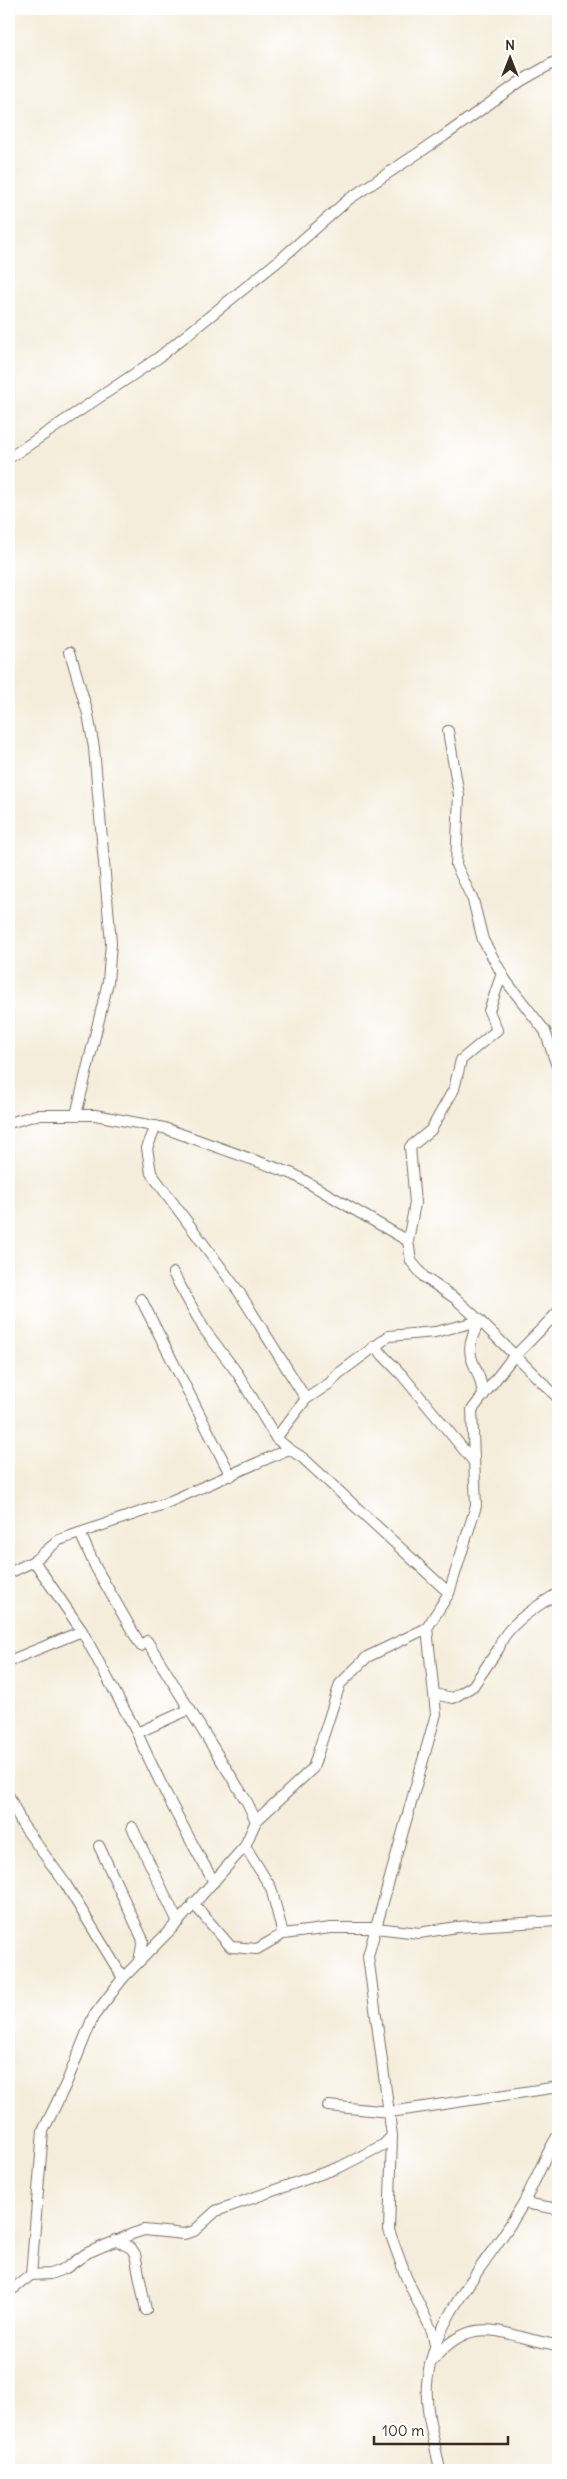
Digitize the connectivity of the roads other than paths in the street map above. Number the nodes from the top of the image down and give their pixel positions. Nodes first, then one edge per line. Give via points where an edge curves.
1 (558, 60) edge
2 (9, 458) edge
3 (70, 652) dead end
4 (448, 731) dead end
5 (502, 973) junction
6 (558, 1069) edge
7 (76, 1115) junction
8 (9, 1123) edge
9 (156, 1126) junction
10 (408, 1241) junction
11 (173, 1274) dead end
12 (140, 1299) dead end
13 (558, 1312) edge
14 (480, 1321) junction
15 (374, 1346) junction
16 (516, 1355) junction
17 (483, 1396) junction
18 (558, 1398) edge
19 (306, 1399) junction
20 (276, 1438) junction
21 (289, 1449) junction
22 (474, 1462) junction
23 (231, 1476) junction
24 (80, 1534) junction
25 (34, 1561) junction
26 (9, 1572) edge
27 (449, 1593) junction
28 (558, 1593) edge
29 (427, 1628) junction
30 (82, 1630) junction
31 (9, 1662) edge
32 (434, 1694) junction
33 (190, 1709) junction
34 (136, 1733) junction
35 (9, 1796) edge
36 (256, 1821) junction
37 (132, 1827) dead end
38 (99, 1846) dead end
39 (245, 1846) junction
40 (214, 1882) junction
41 (193, 1903) junction
42 (558, 1921) edge
43 (178, 1922) junction
44 (376, 1928) junction
45 (283, 1934) junction
46 (139, 1961) junction
47 (123, 1978) junction
48 (558, 2087) edge
49 (328, 2106) dead end
50 (390, 2112) junction
51 (558, 2135) edge
52 (392, 2136) junction
53 (524, 2204) junction
54 (558, 2210) edge
55 (115, 2240) junction
56 (31, 2275) junction
57 (9, 2292) edge
58 (146, 2310) dead end
59 (435, 2345) junction
60 (558, 2345) edge
61 (432, 2362) junction
62 (440, 2470) edge

1 - 2 street via 521,81 349,199 158,358
3 - 7 street via 94,748 111,943 108,982
4 - 5 street via 459,795 456,865 473,900 483,940
5 - 6 street via 545,1031
5 - 10 street via 489,1011 497,1030 461,1060 454,1089 430,1130 410,1147 415,1203
7 - 8 street via 36,1115
7 - 9 street via 95,1115
9 - 10 street via 292,1174
9 - 19 street via 147,1148 151,1173 239,1292
10 - 14 street via 411,1261 424,1277
11 - 20 street via 204,1329 238,1374
12 - 23 street
13 - 16 street
14 - 15 street via 436,1332 389,1336
14 - 16 street
14 - 17 street via 471,1337 470,1355
15 - 19 street
15 - 22 street
16 - 17 street
16 - 18 street
17 - 22 street via 472,1410
19 - 20 street
20 - 21 street
21 - 23 street
21 - 27 street via 303,1458
22 - 27 street via 476,1506
23 - 24 street
24 - 25 street via 59,1540
24 - 33 street via 96,1568
25 - 26 street
25 - 30 street
27 - 29 street
28 - 32 street via 530,1610 501,1641 473,1686 453,1698
29 - 32 street
29 - 36 street via 367,1657 340,1684 313,1768
30 - 31 street
30 - 34 street
32 - 44 street via 436,1714
33 - 34 street
33 - 36 street
34 - 40 street via 183,1822 185,1832
35 - 47 street via 22,1824 65,1883
36 - 39 street
37 - 43 street
38 - 46 street via 143,1940
39 - 40 street
39 - 45 street via 271,1888
40 - 41 street
41 - 43 street
41 - 45 street via 231,1947 257,1949
42 - 44 street via 457,1927 419,1933
43 - 46 street
44 - 45 street via 331,1928
44 - 50 street via 368,1956
46 - 47 street
47 - 56 street via 93,2017 43,2131
48 - 50 street
49 - 50 street
50 - 52 street
51 - 53 street
52 - 55 street via 340,2167 216,2212 194,2231 184,2234 144,2230
52 - 59 street via 389,2230
53 - 54 street
53 - 59 street via 449,2315
55 - 56 street via 87,2253 66,2268 50,2274
55 - 58 street via 131,2248 135,2254
56 - 57 street
59 - 61 street
60 - 61 street via 486,2330 462,2334 445,2346
61 - 62 street via 427,2384 428,2407

